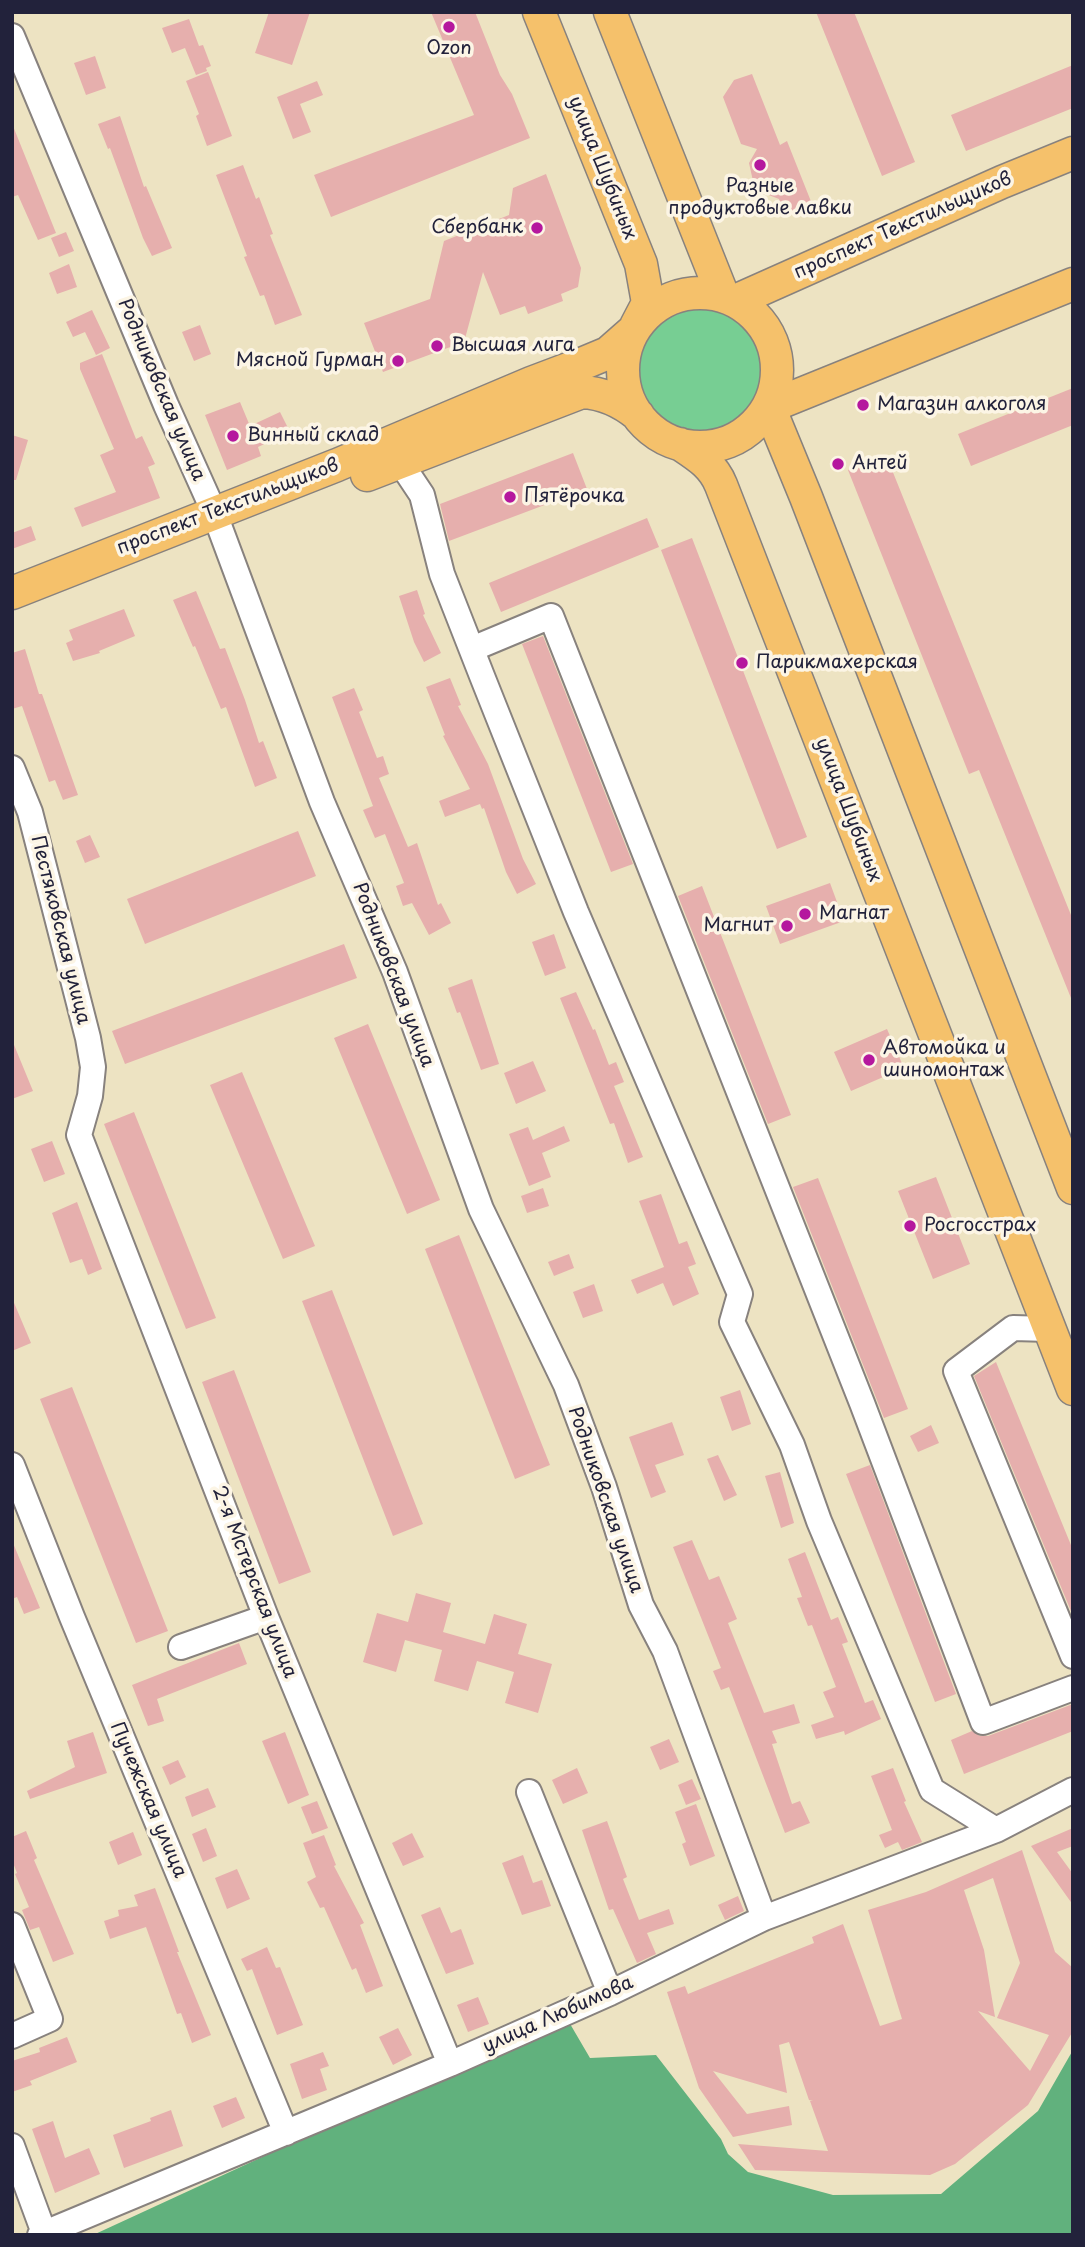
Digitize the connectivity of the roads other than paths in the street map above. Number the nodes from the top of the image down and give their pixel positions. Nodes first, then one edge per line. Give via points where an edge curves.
1 (539, 12) edge
2 (610, 12) edge
3 (12, 36) edge
4 (1073, 153) edge
5 (1073, 284) edge
6 (729, 298) junction
7 (634, 328) junction
8 (769, 407) junction
9 (638, 415) junction
10 (680, 444) junction
11 (400, 462) junction
12 (217, 522) junction
13 (12, 593) edge
14 (12, 616) edge
15 (472, 649) junction
16 (12, 768) edge
17 (90, 1096) joint
18 (1073, 1188) edge
19 (1059, 1339) edge
20 (1073, 1390) edge
21 (12, 1465) edge
22 (266, 1616) junction
23 (181, 1647) dead end
24 (1073, 1656) edge
25 (1073, 1688) edge
26 (1073, 1790) edge
27 (528, 1792) dead end
28 (996, 1830) junction
29 (764, 1918) junction
30 (12, 1925) edge
31 (610, 1993) junction
32 (12, 2036) edge
33 (450, 2064) junction
34 (286, 2133) junction
35 (12, 2146) edge
36 (42, 2234) edge

1 - 7 main road, улица Шубиных via 640,264 648,303
2 - 6 main road
3 - 12 street, Родниковская улица
4 - 6 main road, проспект Текстильщиков
5 - 8 main road
6 - 7 main road via 697,293 668,299
6 - 8 main road via 757,317 772,341 778,368
7 - 9 main road via 623,360 624,382
7 - 12 main road, проспект Текстильщиков via 608,353
8 - 10 main road via 752,428 725,443 703,447
8 - 18 main road
9 - 10 main road via 657,434
9 - 11 main road, проспект Текстильщиков via 622,401 582,392
10 - 19 main road, улица Шубиных via 703,459 718,478
11 - 12 main road, проспект Текстильщиков
11 - 15 street via 422,495 442,574
12 - 13 main road, проспект Текстильщиков
12 - 14 main road, проспект Текстильщиков
12 - 29 street, Родниковская улица via 322,802 395,972 481,1209 566,1385 641,1605 665,1651
15 - 25 street via 551,616 983,1722
15 - 28 street via 576,912 740,1294 732,1322 792,1445 933,1790
16 - 17 street, Пестяковская улица via 30,812 88,1038 93,1068
17 - 22 street, 2-я Мстерская улица via 79,1135
19 - 20 main road, улица Шубиных
19 - 24 street via 1013,1328 956,1371
21 - 34 street, Пучежская улица
22 - 23 street
22 - 33 street, 2-я Мстерская улица
26 - 28 street, улица Любимова
27 - 31 street
28 - 29 street, улица Любимова
29 - 31 street, улица Любимова
30 - 32 street via 50,2018
31 - 33 street, улица Любимова
33 - 34 street, улица Любимова
34 - 36 street, улица Любимова
35 - 36 street

